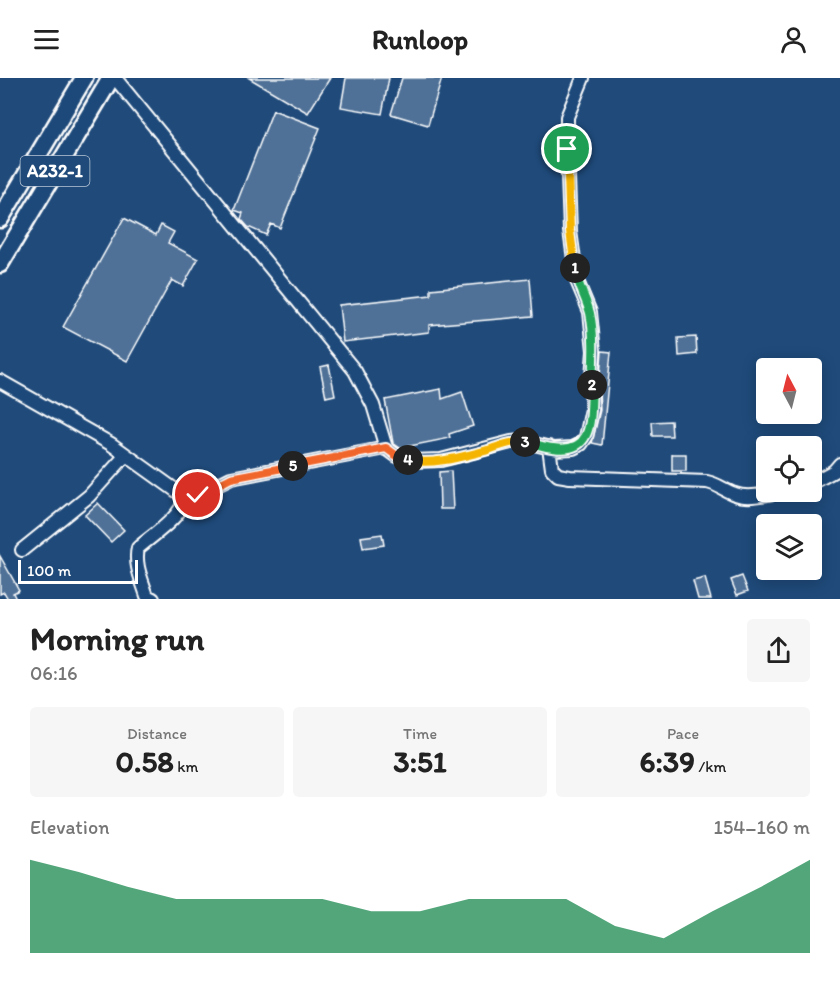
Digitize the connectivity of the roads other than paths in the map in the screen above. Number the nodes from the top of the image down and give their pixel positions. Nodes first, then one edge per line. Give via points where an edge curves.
1 (84, 78) edge
2 (113, 78) edge
3 (583, 78) edge
4 (0, 219) edge
5 (0, 264) edge
6 (0, 381) edge
7 (549, 447) junction
8 (386, 448) junction
9 (126, 455) junction
10 (840, 464) edge
11 (822, 478) edge
12 (756, 495) edge
13 (184, 497) junction
14 (22, 550) dead end
15 (153, 599) edge

1 - 4 highway, A232-1
2 - 5 highway, A232-1
2 - 8 street via 355,371 373,405
3 - 7 street via 567,117 567,183 577,281 590,312 592,329 592,409 581,444 573,448
6 - 9 street
7 - 8 street via 511,442 441,460 411,461
7 - 12 street via 552,469 558,475 707,482 736,495
8 - 13 street via 231,478 191,498
9 - 13 street
9 - 14 street via 89,496
10 - 11 street
13 - 15 street via 178,513 138,548 137,565 147,596

